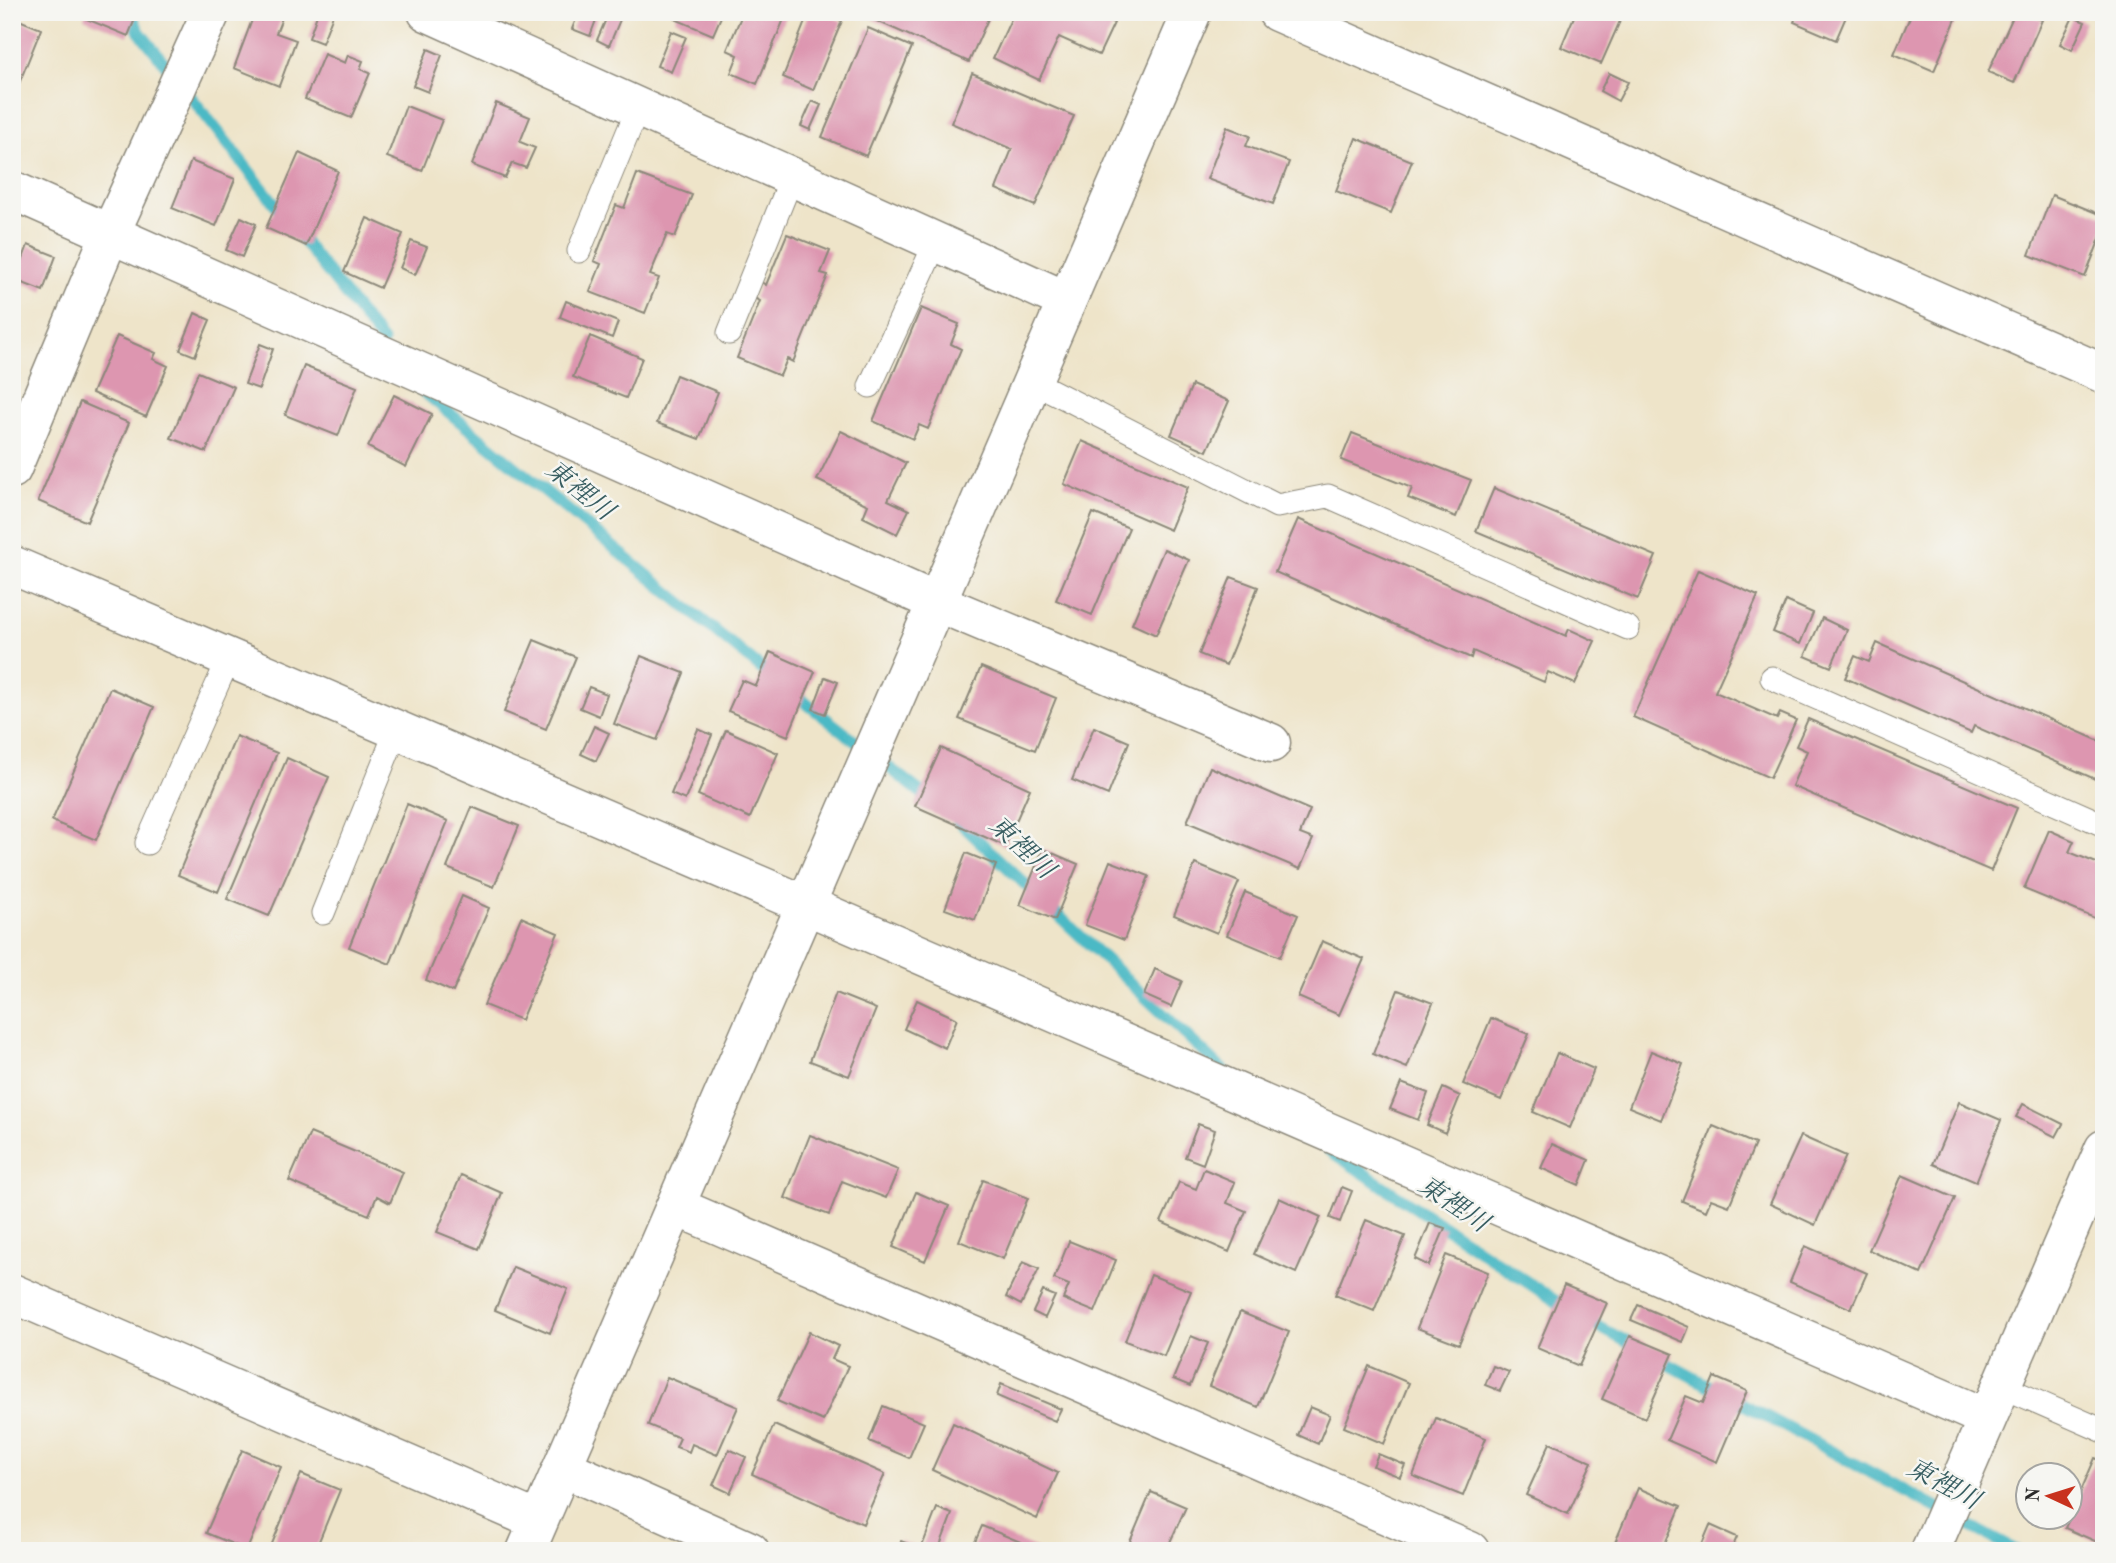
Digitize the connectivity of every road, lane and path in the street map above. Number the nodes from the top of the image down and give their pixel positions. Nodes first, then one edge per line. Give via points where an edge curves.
1 (211, 12) edge
2 (426, 12) edge
3 (1192, 12) edge
4 (1277, 12) edge
5 (639, 108) junction
6 (792, 177) junction
7 (12, 190) edge
8 (111, 232) junction
9 (936, 242) junction
10 (579, 251) dead end
11 (1067, 301) junction
12 (729, 333) dead end
13 (2104, 374) edge
14 (1032, 382) junction
15 (870, 386) dead end
16 (12, 469) edge
17 (12, 565) edge
18 (936, 602) junction
19 (1629, 628) dead end
20 (229, 658) junction
21 (1772, 678) dead end
22 (397, 729) junction
23 (1271, 743) dead end
24 (2104, 824) edge
25 (148, 843) dead end
26 (806, 905) junction
27 (323, 913) dead end
28 (2104, 1149) edge
29 (677, 1207) junction
30 (12, 1293) edge
31 (1994, 1402) junction
32 (2104, 1431) edge
33 (564, 1468) junction
34 (532, 1536) edge
35 (750, 1551) edge
36 (1469, 1551) edge
37 (1930, 1551) edge

1 - 8 street
2 - 5 street
3 - 11 street
4 - 13 street
5 - 6 street
5 - 10 lane
6 - 9 street
6 - 12 lane
7 - 8 street
8 - 16 street
8 - 18 street
9 - 11 street
9 - 15 lane
11 - 14 street
14 - 18 street
14 - 19 lane via 1277,506 1328,496
17 - 20 street
18 - 23 street
18 - 26 street
20 - 22 street
20 - 25 lane
21 - 24 lane
22 - 26 street
22 - 27 lane
26 - 29 street
26 - 31 street
28 - 31 street
29 - 33 street
29 - 36 street
30 - 34 street
31 - 32 lane
31 - 37 street
33 - 34 street
33 - 35 street

